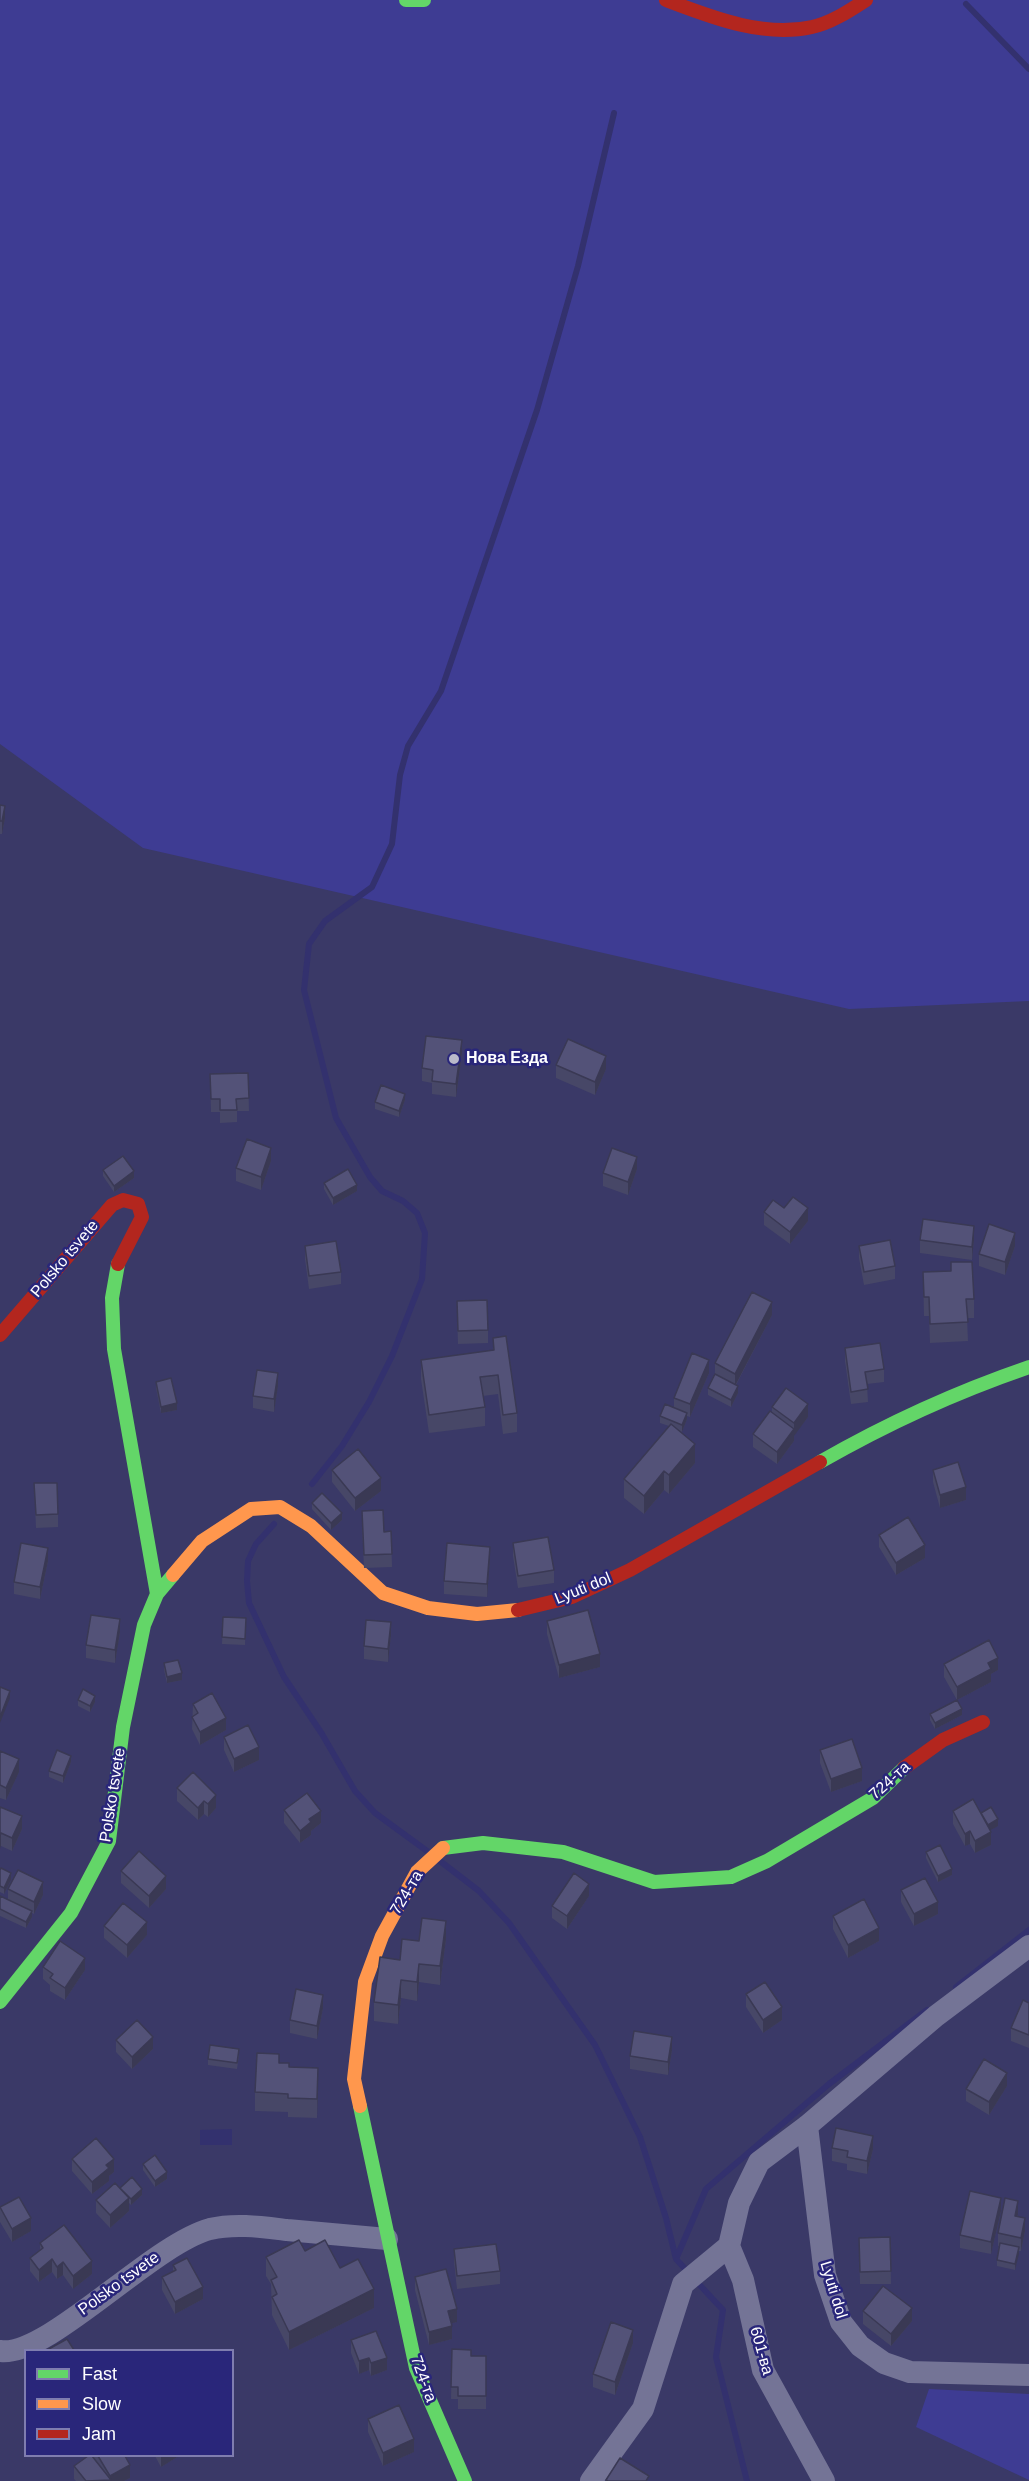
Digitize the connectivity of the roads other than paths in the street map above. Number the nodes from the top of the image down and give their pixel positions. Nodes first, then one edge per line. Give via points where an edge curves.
1 (406, 0) edge
2 (424, 0) edge
3 (666, 0) edge
4 (866, 0) edge
5 (0, 1335) edge
6 (1029, 1367) edge
7 (157, 1594) junction
8 (982, 1722) dead end
9 (1029, 1946) edge
10 (0, 2002) edge
11 (807, 2126) junction
12 (387, 2239) junction
13 (729, 2246) junction
14 (0, 2351) edge
15 (1029, 2375) edge
16 (465, 2481) edge
17 (591, 2481) edge
18 (824, 2481) edge

1 - 2 street
3 - 4 street via 705,15 772,30 810,28
5 - 7 street, Polsko tsvete via 112,1205 123,1200 138,1204 142,1210 141,1224 123,1251 115,1273 112,1329
6 - 7 street, Lyuti dol via 975,1384 857,1441 630,1570 572,1597 529,1609 477,1614 428,1608 383,1593 311,1526 280,1507 251,1509 202,1541
7 - 10 street, Polsko tsvete via 144,1626 123,1727 109,1842 71,1913
8 - 12 street, 724-та via 943,1740 910,1762 873,1798 767,1861 731,1877 654,1882 563,1851 483,1843 441,1848 417,1872 382,1936 365,1982 354,2079
9 - 11 street via 936,2016
11 - 13 street via 759,2162 739,2203
11 - 15 street, Lyuti dol via 825,2275 841,2322 860,2346 884,2363 910,2372
12 - 14 street, Polsko tsvete via 240,2226 210,2229 171,2246 40,2341 9,2353
12 - 16 street, 724-та via 416,2368
13 - 17 street via 683,2284 643,2409
13 - 18 street, 601-ва via 742,2280 763,2370

